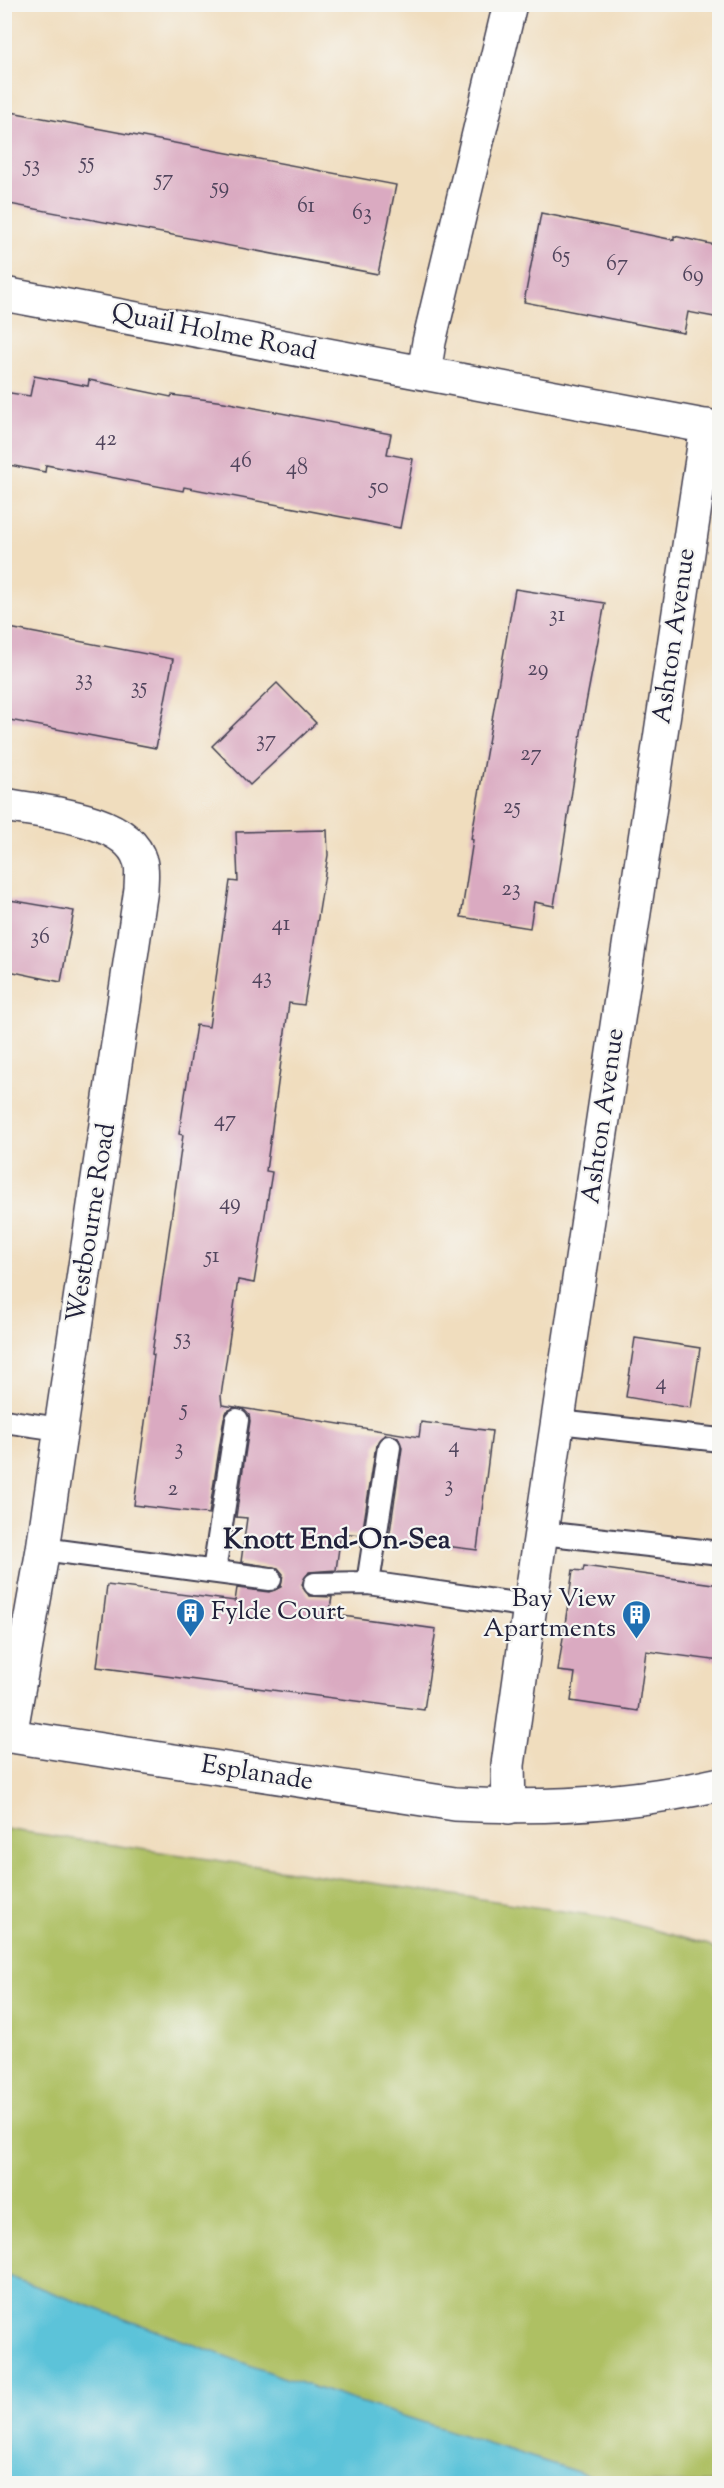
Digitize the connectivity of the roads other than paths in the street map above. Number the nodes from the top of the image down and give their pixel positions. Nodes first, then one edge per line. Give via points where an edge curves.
1 (510, 4) edge
2 (4, 294) edge
3 (424, 373) junction
4 (713, 428) edge
5 (4, 805) edge
6 (237, 1420) dead end
7 (4, 1421) edge
8 (559, 1422) junction
9 (60, 1430) junction
10 (720, 1440) edge
11 (389, 1447) dead end
12 (542, 1533) junction
13 (43, 1549) junction
14 (720, 1553) edge
15 (214, 1571) junction
16 (270, 1579) dead end
17 (368, 1583) junction
18 (315, 1584) dead end
19 (530, 1606) junction
20 (8, 1736) edge
21 (720, 1784) edge
22 (509, 1807) junction

1 - 3 street
2 - 3 street, Quail Holme Road
3 - 4 street, Quail Holme Road
4 - 8 street, Ashton Avenue
5 - 9 street, Westbourne Road via 81,819 111,829 128,842 140,861 141,889
6 - 15 lane
7 - 9 lane
8 - 10 lane
8 - 12 street, Ashton Avenue
9 - 13 street, Westbourne Road
11 - 17 lane
12 - 14 lane
12 - 19 street, Ashton Avenue
13 - 15 lane
13 - 20 street, Westbourne Road
15 - 16 lane
17 - 18 lane
17 - 19 lane
19 - 22 street, Ashton Avenue via 508,1765
20 - 22 street, Esplanade via 454,1804
21 - 22 street, Esplanade via 612,1802

